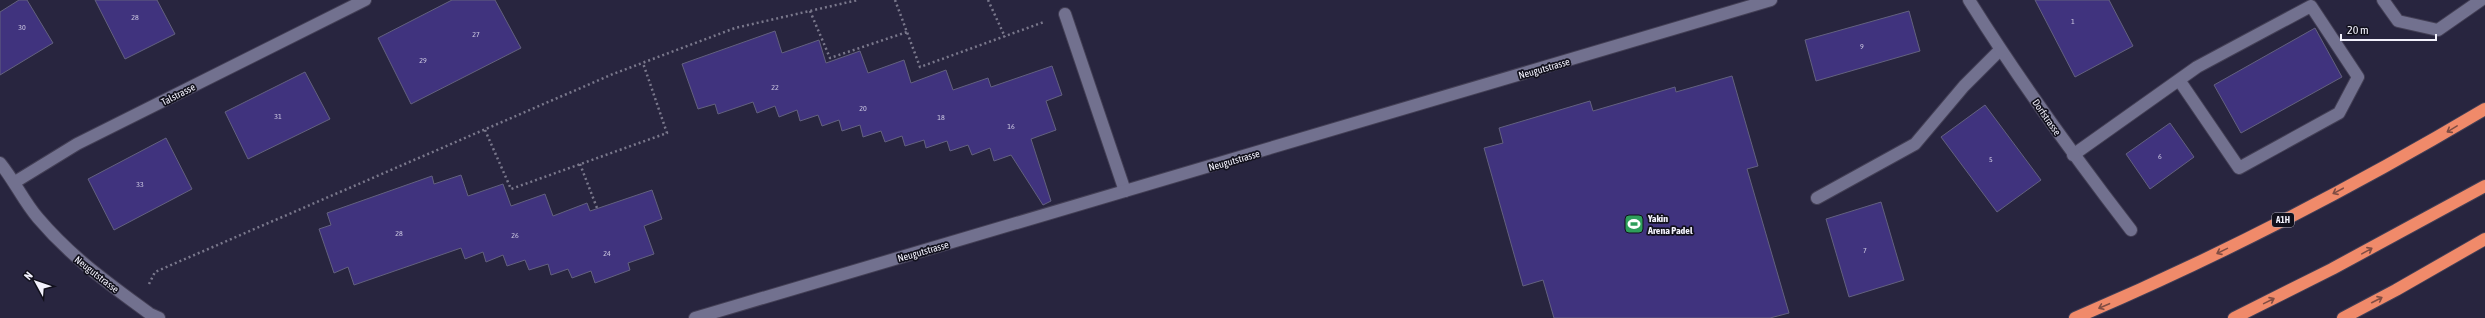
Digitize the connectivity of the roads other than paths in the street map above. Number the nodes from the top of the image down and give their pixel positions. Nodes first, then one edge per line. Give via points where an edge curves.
1 (365, 0) edge
2 (1771, 0) edge
3 (1970, 0) edge
4 (2383, 0) edge
5 (2481, 0) edge
6 (1065, 14) road end
7 (2000, 50) junction
8 (2179, 80) junction
9 (2485, 109) edge
10 (2073, 155) junction
11 (0, 163) edge
12 (15, 182) junction
13 (2485, 186) edge
14 (1125, 192) junction
15 (1817, 198) dead end
16 (2131, 230) dead end
17 (2485, 240) edge
18 (152, 317) edge
19 (696, 318) edge
20 (2075, 318) edge
21 (2234, 318) edge
22 (2343, 318) edge

1 - 12 street, Talstrasse via 77,144
2 - 14 street, Neugutstrasse
3 - 7 street, Dorfstrasse
4 - 5 street via 2398,21 2438,30
6 - 14 street
7 - 10 street, Dorfstrasse
7 - 15 street via 1964,86 1915,144
8 - 8 street via 2311,6 2358,77 2339,113 2239,168
8 - 10 street
9 -> 20 highway, A1H via 2364,178 2257,234 2153,285
10 - 16 street, Dorfstrasse
11 - 12 street
12 - 18 street, Neugutstrasse via 37,217 77,260
21 -> 13 highway via 2332,269
14 - 19 street, Neugutstrasse
22 -> 17 highway

